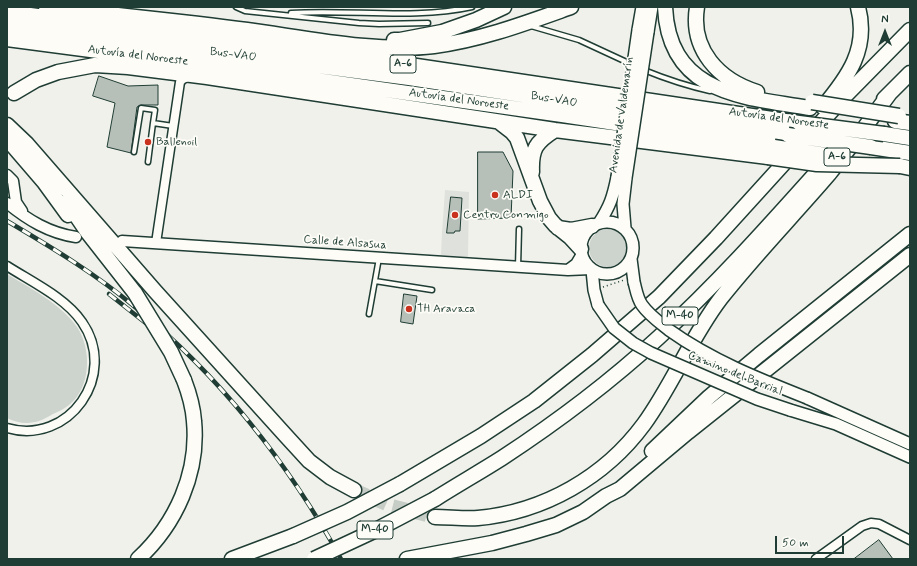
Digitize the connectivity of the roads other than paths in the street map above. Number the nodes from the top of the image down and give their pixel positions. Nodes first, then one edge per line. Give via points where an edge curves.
1 (46, 7) edge
2 (105, 7) edge
3 (236, 7) edge
4 (239, 7) edge
5 (472, 7) edge
6 (504, 7) edge
7 (571, 7) edge
8 (642, 7) edge
9 (652, 7) edge
10 (665, 7) edge
11 (697, 7) edge
12 (858, 7) edge
13 (245, 9) edge
14 (7, 12) edge
15 (282, 14) junction
16 (428, 23) dead end
17 (7, 25) edge
18 (531, 26) dead end
19 (910, 30) edge
20 (643, 31) junction
21 (7, 39) edge
22 (910, 73) edge
23 (195, 75) junction
24 (14, 93) dead end
25 (890, 93) junction
26 (748, 98) junction
27 (811, 105) junction
28 (904, 119) edge
29 (499, 122) junction
30 (153, 123) junction
31 (7, 125) edge
32 (173, 126) junction
33 (555, 130) junction
34 (910, 138) edge
35 (7, 139) edge
36 (26, 144) junction
37 (134, 152) dead end
38 (771, 152) junction
39 (910, 153) edge
40 (148, 162) dead end
41 (905, 167) edge
42 (7, 175) edge
43 (621, 177) junction
44 (532, 178) junction
45 (14, 188) junction
46 (7, 197) edge
47 (7, 203) edge
48 (27, 217) junction
49 (595, 225) junction
50 (558, 228) junction
51 (625, 228) junction
52 (519, 229) dead end
53 (910, 234) edge
54 (82, 235) junction
55 (716, 238) junction
56 (122, 241) dead end
57 (156, 243) junction
58 (581, 251) junction
59 (910, 255) edge
60 (380, 258) junction
61 (631, 259) junction
62 (7, 266) edge
63 (518, 267) junction
64 (592, 269) junction
65 (568, 270) junction
66 (375, 281) junction
67 (432, 290) dead end
68 (369, 314) dead end
69 (7, 428) edge
70 (910, 444) edge
71 (910, 457) edge
72 (354, 490) tunnel mouth
73 (606, 496) junction
74 (435, 517) tunnel mouth
75 (910, 540) edge
76 (138, 559) edge
77 (232, 559) edge
78 (314, 559) edge
79 (407, 559) edge
80 (816, 559) edge

1 - 7 highway via 356,44 414,47 472,40
2 - 6 highway via 354,38 400,40 442,32
3 - 13 lane
4 - 13 lane
5 - 15 lane via 411,14 328,11
8 - 20 main road, Avenida de Valdemarín
9 - 20 main road, Avenida de Valdemarín
10 - 26 highway via 672,45 682,62 699,79 721,90
11 - 27 highway via 698,34 706,54 718,72 745,88
12 - 55 highway via 860,45 847,77
13 - 15 lane
14 - 34 highway, Autovía del Noroeste / A-6, bridge via 383,61
15 - 16 lane via 365,24
17 - 39 highway, Bus-VAO, bridge via 401,77
18 - 26 lane via 579,40 668,80
19 - 55 highway, M-40 via 845,96
20 - 43 main road, Avenida de Valdemarín, bridge
21 - 38 highway, Autovía del Noroeste / A-6 via 562,115
22 - 25 highway, M-40
23 - 24 highway via 95,65 49,74
23 - 29 highway
23 - 32 street via 181,81
25 - 74 highway via 829,173 733,282 707,316 644,423 624,448 598,472 569,490 538,504 477,518
25 - 78 highway, M-40, bridge via 733,264 658,338 610,379 552,424 435,499
26 - 27 highway
27 - 28 highway, bridge
29 - 33 highway
29 - 44 highway via 517,138
30 - 32 lane
30 - 37 lane via 155,110 141,108
30 - 40 lane
31 - 36 highway
32 - 57 street
33 - 38 highway
33 - 44 highway via 540,141 534,151
35 - 54 highway via 44,182
36 - 54 highway
36 - 72 highway via 309,461 330,477
38 - 41 highway, Autovía del Noroeste / A-6, bridge
42 - 45 street via 12,178
43 - 49 main road, Avenida de Valdemarín via 609,207
43 - 51 main road, Avenida de Valdemarín
44 - 50 highway via 544,210
45 - 46 street
45 - 48 street via 16,202
47 - 48 street
48 - 54 street via 46,229
49 - 50 highway via 571,230
49 - 51 main road via 613,222
49 - 58 main road via 585,234
50 - 58 highway via 570,237
51 - 61 main road via 632,237 634,248
52 - 63 lane
53 - 73 highway via 709,397
54 - 76 highway, bridge via 135,293 171,352 184,380 193,412 195,433 191,466 182,498 171,520
55 - 77 highway, M-40, bridge via 658,297 592,355 534,401 481,436 348,512
56 - 57 street, Calle de Alsasua
57 - 60 street, Calle de Alsasua
58 - 64 main road via 584,260
58 - 65 street via 576,264
59 - 73 highway via 620,489
60 - 63 street, Calle de Alsasua
60 - 66 lane
61 - 64 main road via 626,267 614,274 604,274
61 - 70 main road, Camino del Barrial, bridge via 641,304 654,319 676,335 715,358 760,379
62 - 69 street via 72,310 92,340 96,362 91,386 79,406 70,414 51,427 40,430 18,432
63 - 65 street, Calle de Alsasua
64 - 65 street, Calle de Alsasua
64 - 71 main road, Camino del Barrial, bridge via 598,304 614,328 639,346 757,399 836,424
66 - 67 lane
66 - 68 lane
73 - 79 highway via 583,512 556,525 492,542
75 - 80 street via 871,523 862,526

